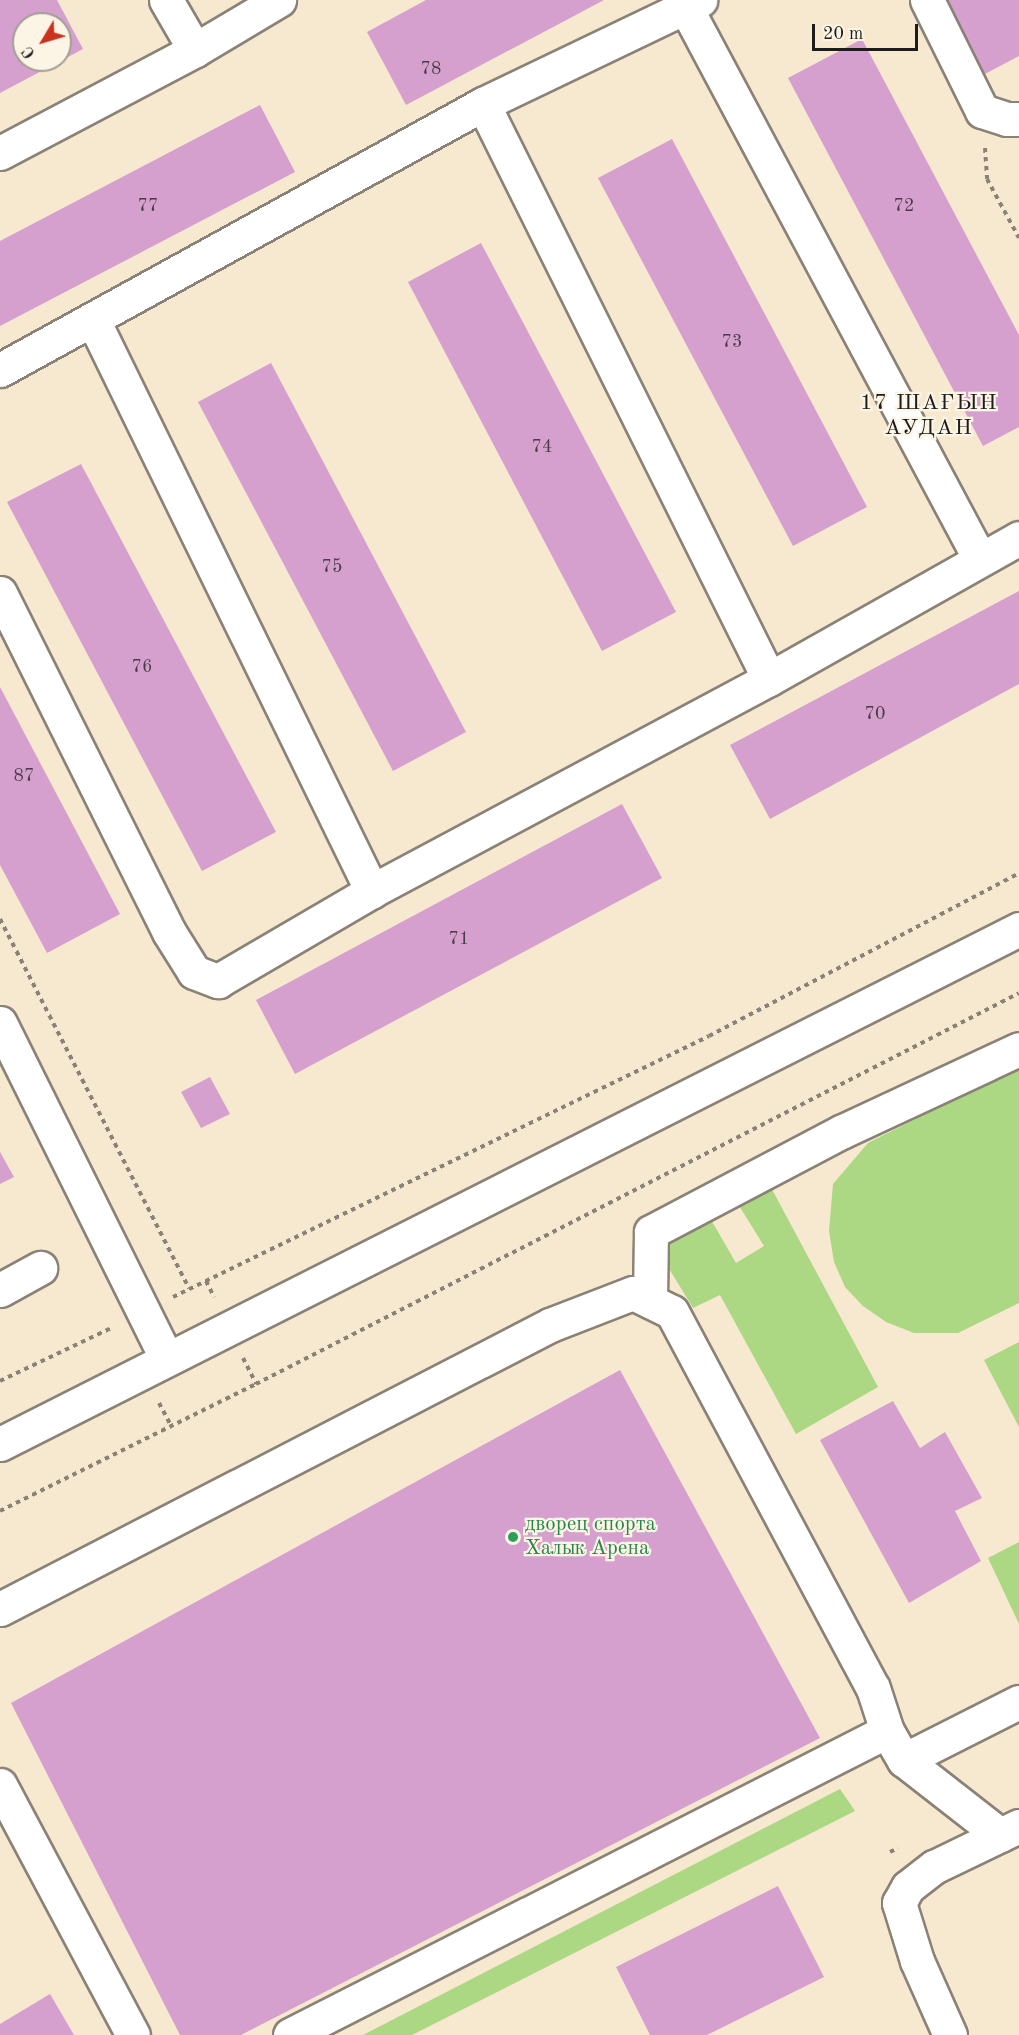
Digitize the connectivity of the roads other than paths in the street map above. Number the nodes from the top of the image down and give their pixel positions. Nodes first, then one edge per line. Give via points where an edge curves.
1 (166, 0) edge
2 (279, 0) edge
3 (927, 0) edge
4 (693, 4) edge
5 (195, 50) junction
6 (483, 104) junction
7 (1019, 119) edge
8 (0, 153) edge
9 (93, 320) junction
10 (0, 370) edge
11 (1019, 538) edge
12 (980, 559) junction
13 (0, 592) edge
14 (769, 679) junction
15 (372, 891) junction
16 (1019, 929) edge
17 (0, 1023) edge
18 (1019, 1049) edge
19 (40, 1268) dead end
20 (0, 1290) edge
21 (650, 1301) junction
22 (167, 1359) junction
23 (0, 1444) edge
24 (0, 1609) edge
25 (1019, 1702) edge
26 (887, 1731) junction
27 (904, 1760) junction
28 (0, 1785) edge
29 (1010, 1830) edge
30 (133, 2035) edge
31 (290, 2035) edge
32 (950, 2035) edge

1 - 5 street
2 - 5 street
3 - 7 street via 982,111
4 - 6 street
4 - 12 street
5 - 8 street
6 - 9 street
6 - 14 street
9 - 10 street
9 - 15 street
11 - 12 street
12 - 14 street
13 - 15 street via 164,921 194,972 218,981
14 - 15 street
16 - 22 street
17 - 22 street
18 - 21 street via 841,1132 651,1232
19 - 20 street
21 - 24 street via 633,1293 550,1325
21 - 26 street via 672,1312 873,1688
22 - 23 street
25 - 27 street
26 - 27 street
26 - 31 street
27 - 29 street
28 - 30 street
29 - 32 street via 934,1867 908,1887 899,1902 917,1961

